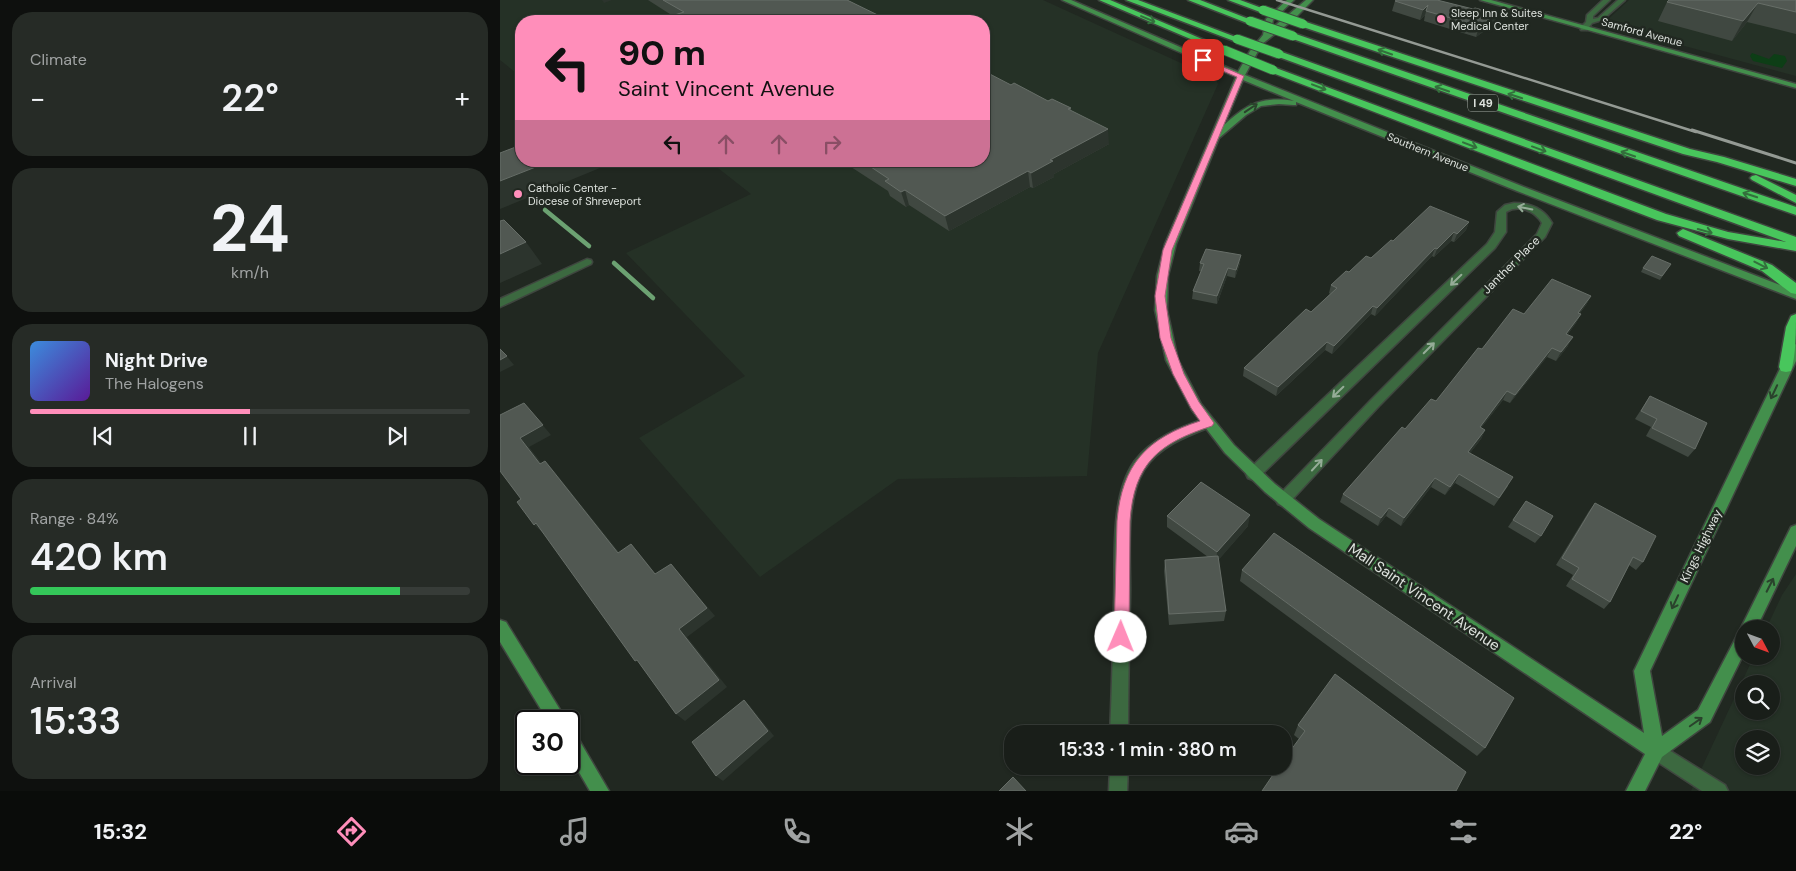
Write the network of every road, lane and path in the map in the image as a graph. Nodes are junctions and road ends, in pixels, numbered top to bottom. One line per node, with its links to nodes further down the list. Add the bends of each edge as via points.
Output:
1 (1065, 0): 15 (street, Southern Avenue)
2 (1103, 0): 22 (highway, one-way to 22, bridge, via 1273,70)
3 (1130, 0): 25 (highway, I 49, one-way to 25, bridge)
4 (1192, 0): 24 (highway, I 49, one-way to 4, bridge)
5 (1232, 0): 20 (highway, one-way to 5, bridge)
6 (1291, 0): 14 (street, via 1270,19)
7 (1310, 0): 14 (street)
8 (1482, 0): 12 (street, Samford Avenue)
9 (1506, 0): 12 (street, Samford Avenue)
10 (1607, 0): 13 (street, via 1589,16)
11 (1622, 0): 13 (street, via 1600,19)
12 (1534, 11): 13 (street, Samford Avenue)
13 (1587, 25): 16 (street, Samford Avenue); 17 (street, Samford Avenue)
14 (1266, 36): 15 (street, Mall Saint Vincent Avenue)
15 (1241, 76): 18 (street, Southern Avenue); 19 (street, Mall Saint Vincent Avenue)
16 (1796, 79)
17 (1796, 86)
18 (1317, 108): 19 (street, one-way to 18, via 1245,111 1262,101 1277,100); 29 (street, Southern Avenue)
19 (1214, 139): 34 (street, Mall Saint Vincent Avenue, via 1168,250 1160,296 1166,338 1178,374)
20 (1687, 152): 21 (highway); 23 (highway, via 1766,183)
21 (1796, 182)
22 (1604, 197): 26 (highway, one-way to 26, via 1737,239); 28 (highway, one-way to 28, via 1642,218 1760,264)
23 (1796, 200)
24 (1796, 211)
25 (1796, 242)
26 (1796, 247)
27 (588, 262): 30 (street)
28 (1796, 290)
29 (1796, 295)
30 (500, 303)
31 (1796, 319): 33 (highway)
32 (1796, 348): 33 (street, Kings Highway)
33 (1786, 367): 43 (street, Kings Highway, one-way to 43, via 1642,671)
34 (1208, 423): 35 (street, Mall Saint Vincent Avenue); 42 (street, via 1180,432 1161,443 1144,459 1131,481 1124,521)
35 (1253, 474): 36 (street, Mall Saint Vincent Avenue); 36 (street, Janther Place, one-way to 35, via 1541,235 1547,223 1544,217 1524,207 1513,206 1502,211 1500,231 1491,246)
36 (1283, 500): 43 (street, Mall Saint Vincent Avenue)
37 (1796, 531): 38 (street, one-way to 37)
38 (1752, 620)
39 (500, 627): 41 (street)
40 (1735, 654): 43 (street, one-way to 40, via 1704,716)
41 (551, 710)
42 (1119, 725)
43 (1656, 751): 48 (street); 49 (street)
44 (580, 757): 46 (street)
45 (1118, 775): 47 (street)
46 (600, 791)
47 (1118, 791)
48 (1635, 791)
49 (1719, 791)

